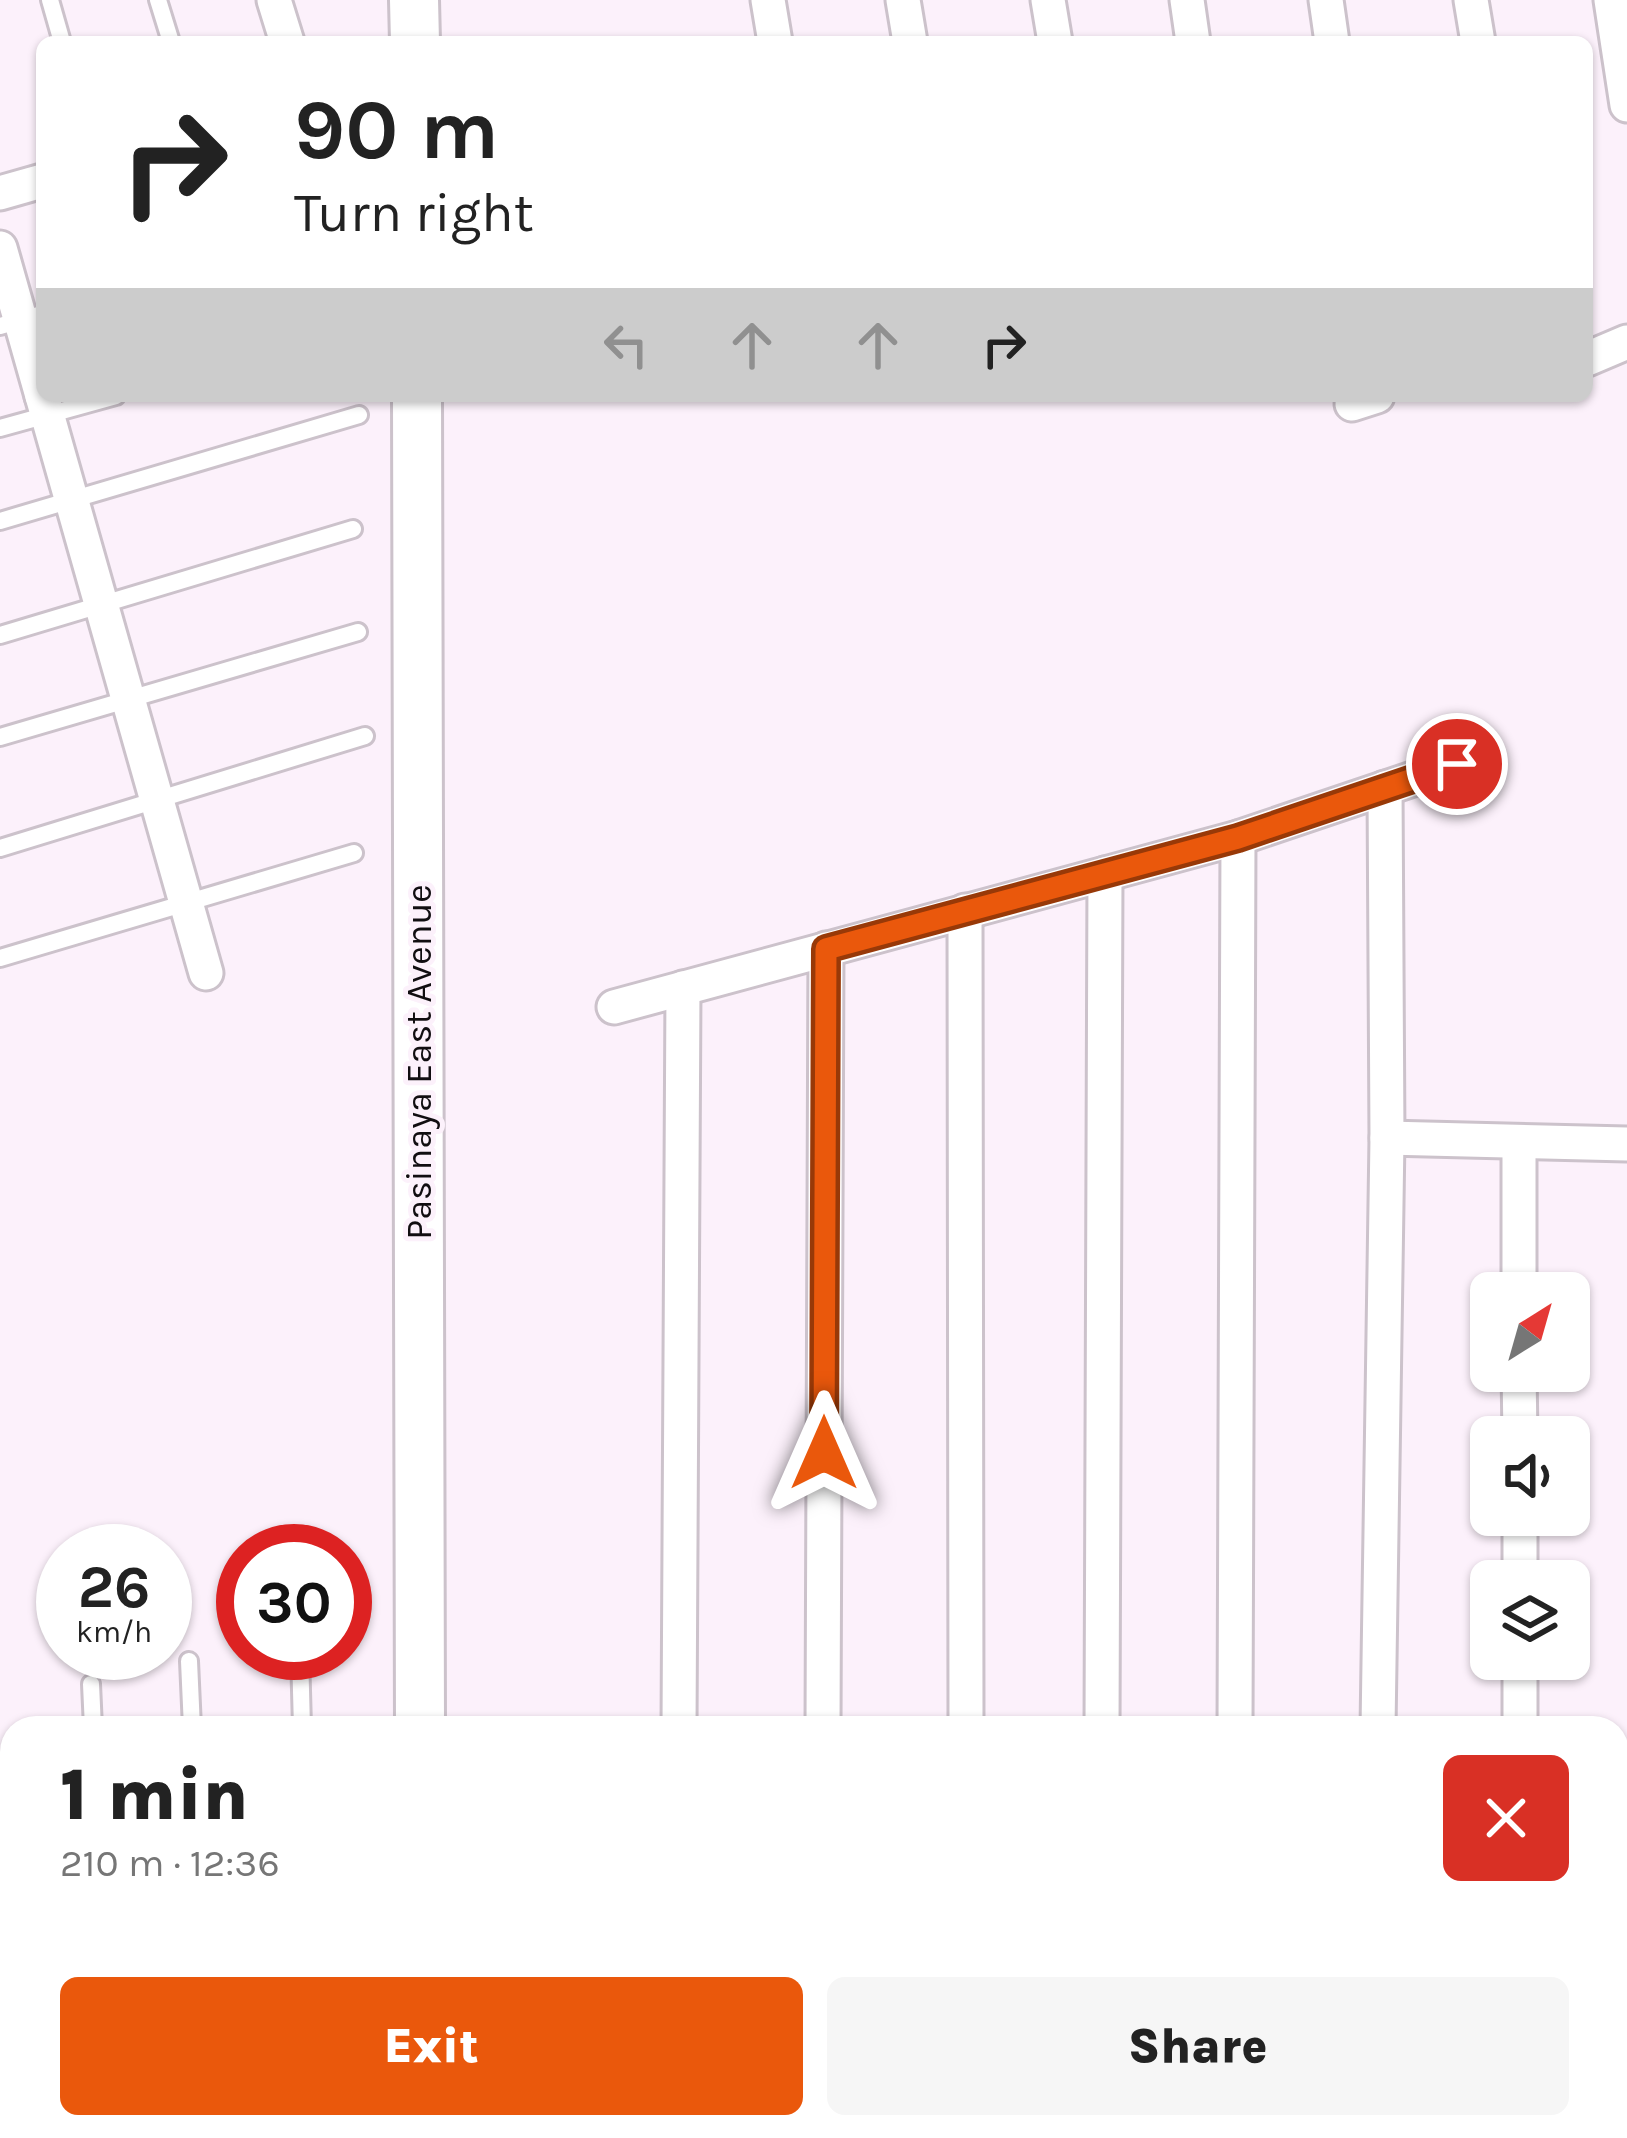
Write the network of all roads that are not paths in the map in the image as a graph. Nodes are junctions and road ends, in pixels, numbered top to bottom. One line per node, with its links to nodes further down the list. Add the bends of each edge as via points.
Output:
1 (50, 0): 12 (lane)
2 (158, 0): 13 (lane)
3 (274, 0): 14 (street)
4 (415, 0): 15 (street)
5 (768, 0): 16 (street)
6 (903, 0): 17 (street)
7 (1048, 0): 18 (street)
8 (1186, 0): 19 (street)
9 (1326, 0): 20 (street)
10 (1471, 0): 21 (street)
11 (1611, 0): 22 (street)
12 (60, 36)
13 (169, 36)
14 (285, 36)
15 (415, 36)
16 (774, 36)
17 (909, 36)
18 (1054, 36)
19 (1192, 36)
20 (1331, 36)
21 (1477, 36)
22 (1627, 105)
23 (36, 183): 24 (street)
24 (0, 193)
25 (0, 248): 26 (street)
26 (21, 320): 29 (street)
27 (1627, 342): 28 (street)
28 (1593, 356)
29 (36, 373)
30 (44, 402): 33 (lane); 34 (street)
31 (418, 402): 68 (street, Pasinaya East Avenue)
32 (359, 415): 34 (lane)
33 (0, 428)
34 (71, 498): 35 (lane); 37 (street)
35 (0, 521)
36 (352, 529): 37 (lane)
37 (101, 604): 39 (lane); 40 (street)
38 (358, 632): 40 (lane)
39 (0, 635)
40 (128, 699): 41 (lane); 45 (street)
41 (0, 736)
42 (365, 736): 45 (lane)
43 (1457, 764): 44 (street)
44 (1385, 788): 46 (street); 57 (street)
45 (157, 800): 47 (lane); 50 (street)
46 (1238, 838): 49 (street); 73 (street)
47 (0, 848)
48 (354, 853): 50 (lane)
49 (1105, 874): 51 (street); 72 (street)
50 (186, 902): 53 (lane); 54 (street)
51 (965, 911): 52 (street); 71 (street)
52 (826, 949): 55 (street); 70 (street)
53 (0, 958)
54 (206, 973)
55 (683, 988): 56 (street); 69 (street)
56 (614, 1006)
57 (1387, 1138): 58 (street); 74 (street)
58 (1519, 1142): 59 (street); 60 (street)
59 (1627, 1144)
60 (1519, 1272)
61 (190, 1680): 66 (lane)
62 (301, 1680): 67 (lane)
63 (1520, 1680): 75 (street)
64 (91, 1684): 65 (lane)
65 (92, 1716)
66 (191, 1716)
67 (302, 1716)
68 (420, 1716)
69 (679, 1716)
70 (823, 1716)
71 (966, 1716)
72 (1102, 1716)
73 (1235, 1716)
74 (1378, 1716)
75 (1520, 1716)

